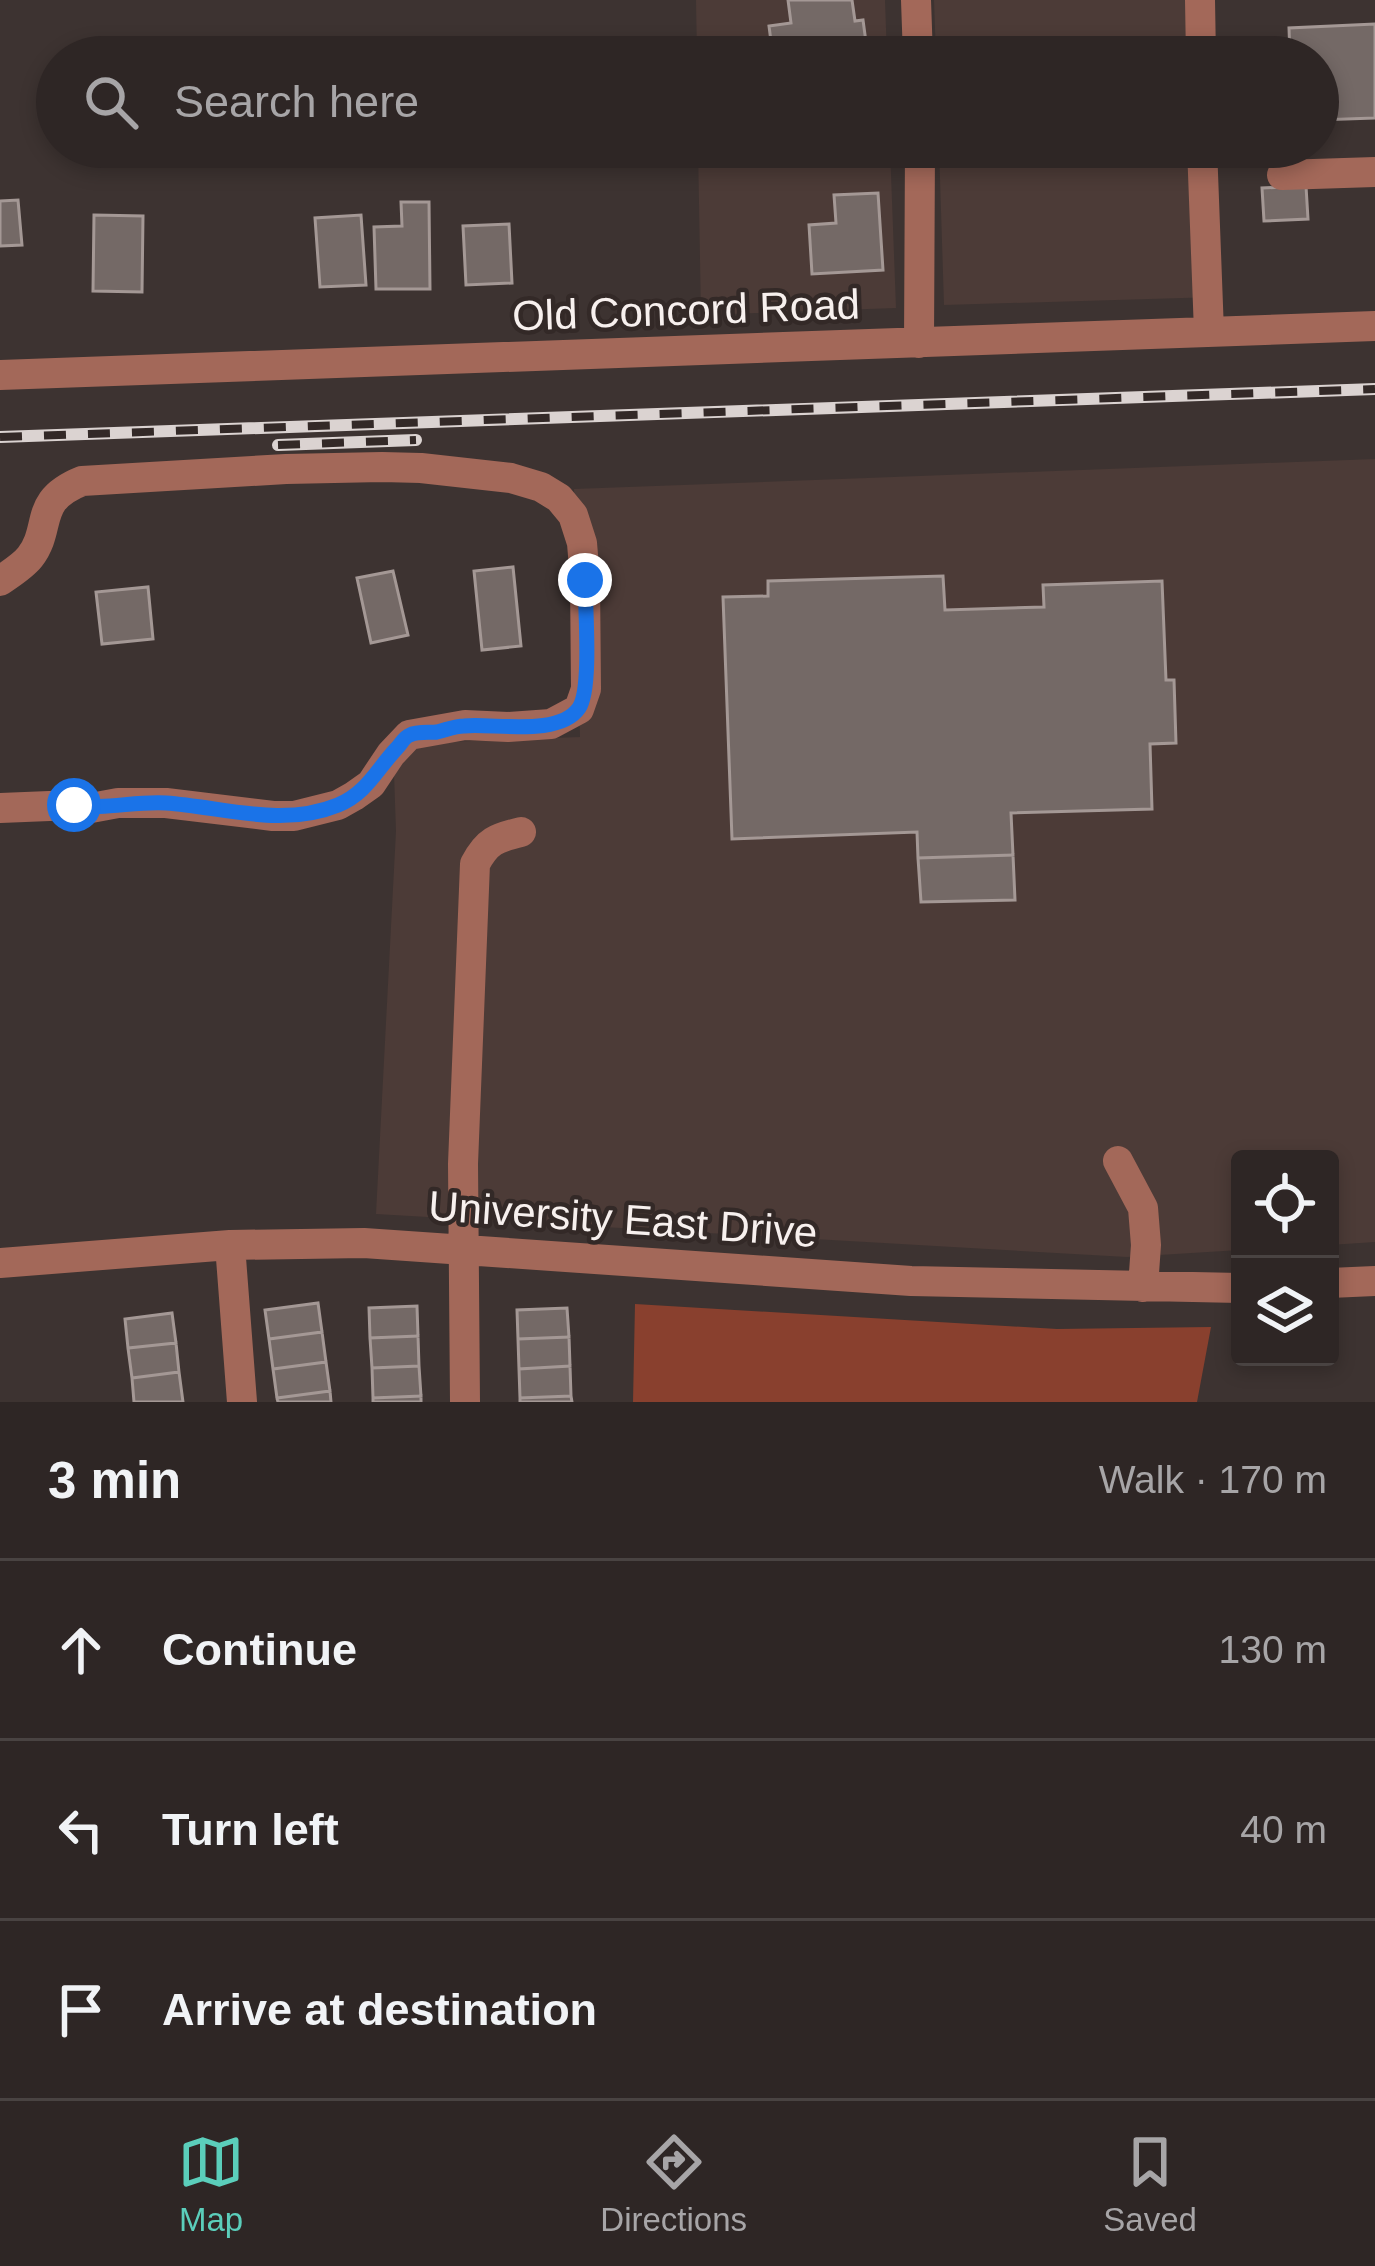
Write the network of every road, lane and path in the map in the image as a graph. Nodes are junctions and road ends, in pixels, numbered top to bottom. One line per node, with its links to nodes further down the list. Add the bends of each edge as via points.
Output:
1 (916, 0): 3 (street)
2 (1200, 0): 4 (street)
3 (917, 36)
4 (1201, 36)
5 (920, 168): 11 (street)
6 (1203, 168): 10 (street)
7 (1375, 172): 8 (street)
8 (1282, 175)
9 (1375, 326): 10 (street, Old Concord Road)
10 (1209, 332): 11 (street, Old Concord Road)
11 (919, 344): 12 (street, Old Concord Road)
12 (0, 375)
13 (0, 580): 14 (street, via 33,554 48,506 82,481 382,467 511,478 541,487 573,515 585,580 586,689 579,709 551,724 410,735 354,796 294,816 166,803)
14 (0, 808)
15 (521, 832): 18 (street, via 484,847 475,864)
16 (1118, 1161): 22 (street, via 1143,1208)
17 (230, 1245): 18 (street, University East Drive); 19 (street, University East Drive); 24 (street)
18 (464, 1249): 22 (street, University East Drive, via 911,1281); 25 (street)
19 (0, 1263)
20 (1375, 1281): 21 (street)
21 (1339, 1283)
22 (1144, 1287): 23 (street, University East Drive)
23 (1231, 1288)
24 (242, 1402)
25 (465, 1402)

